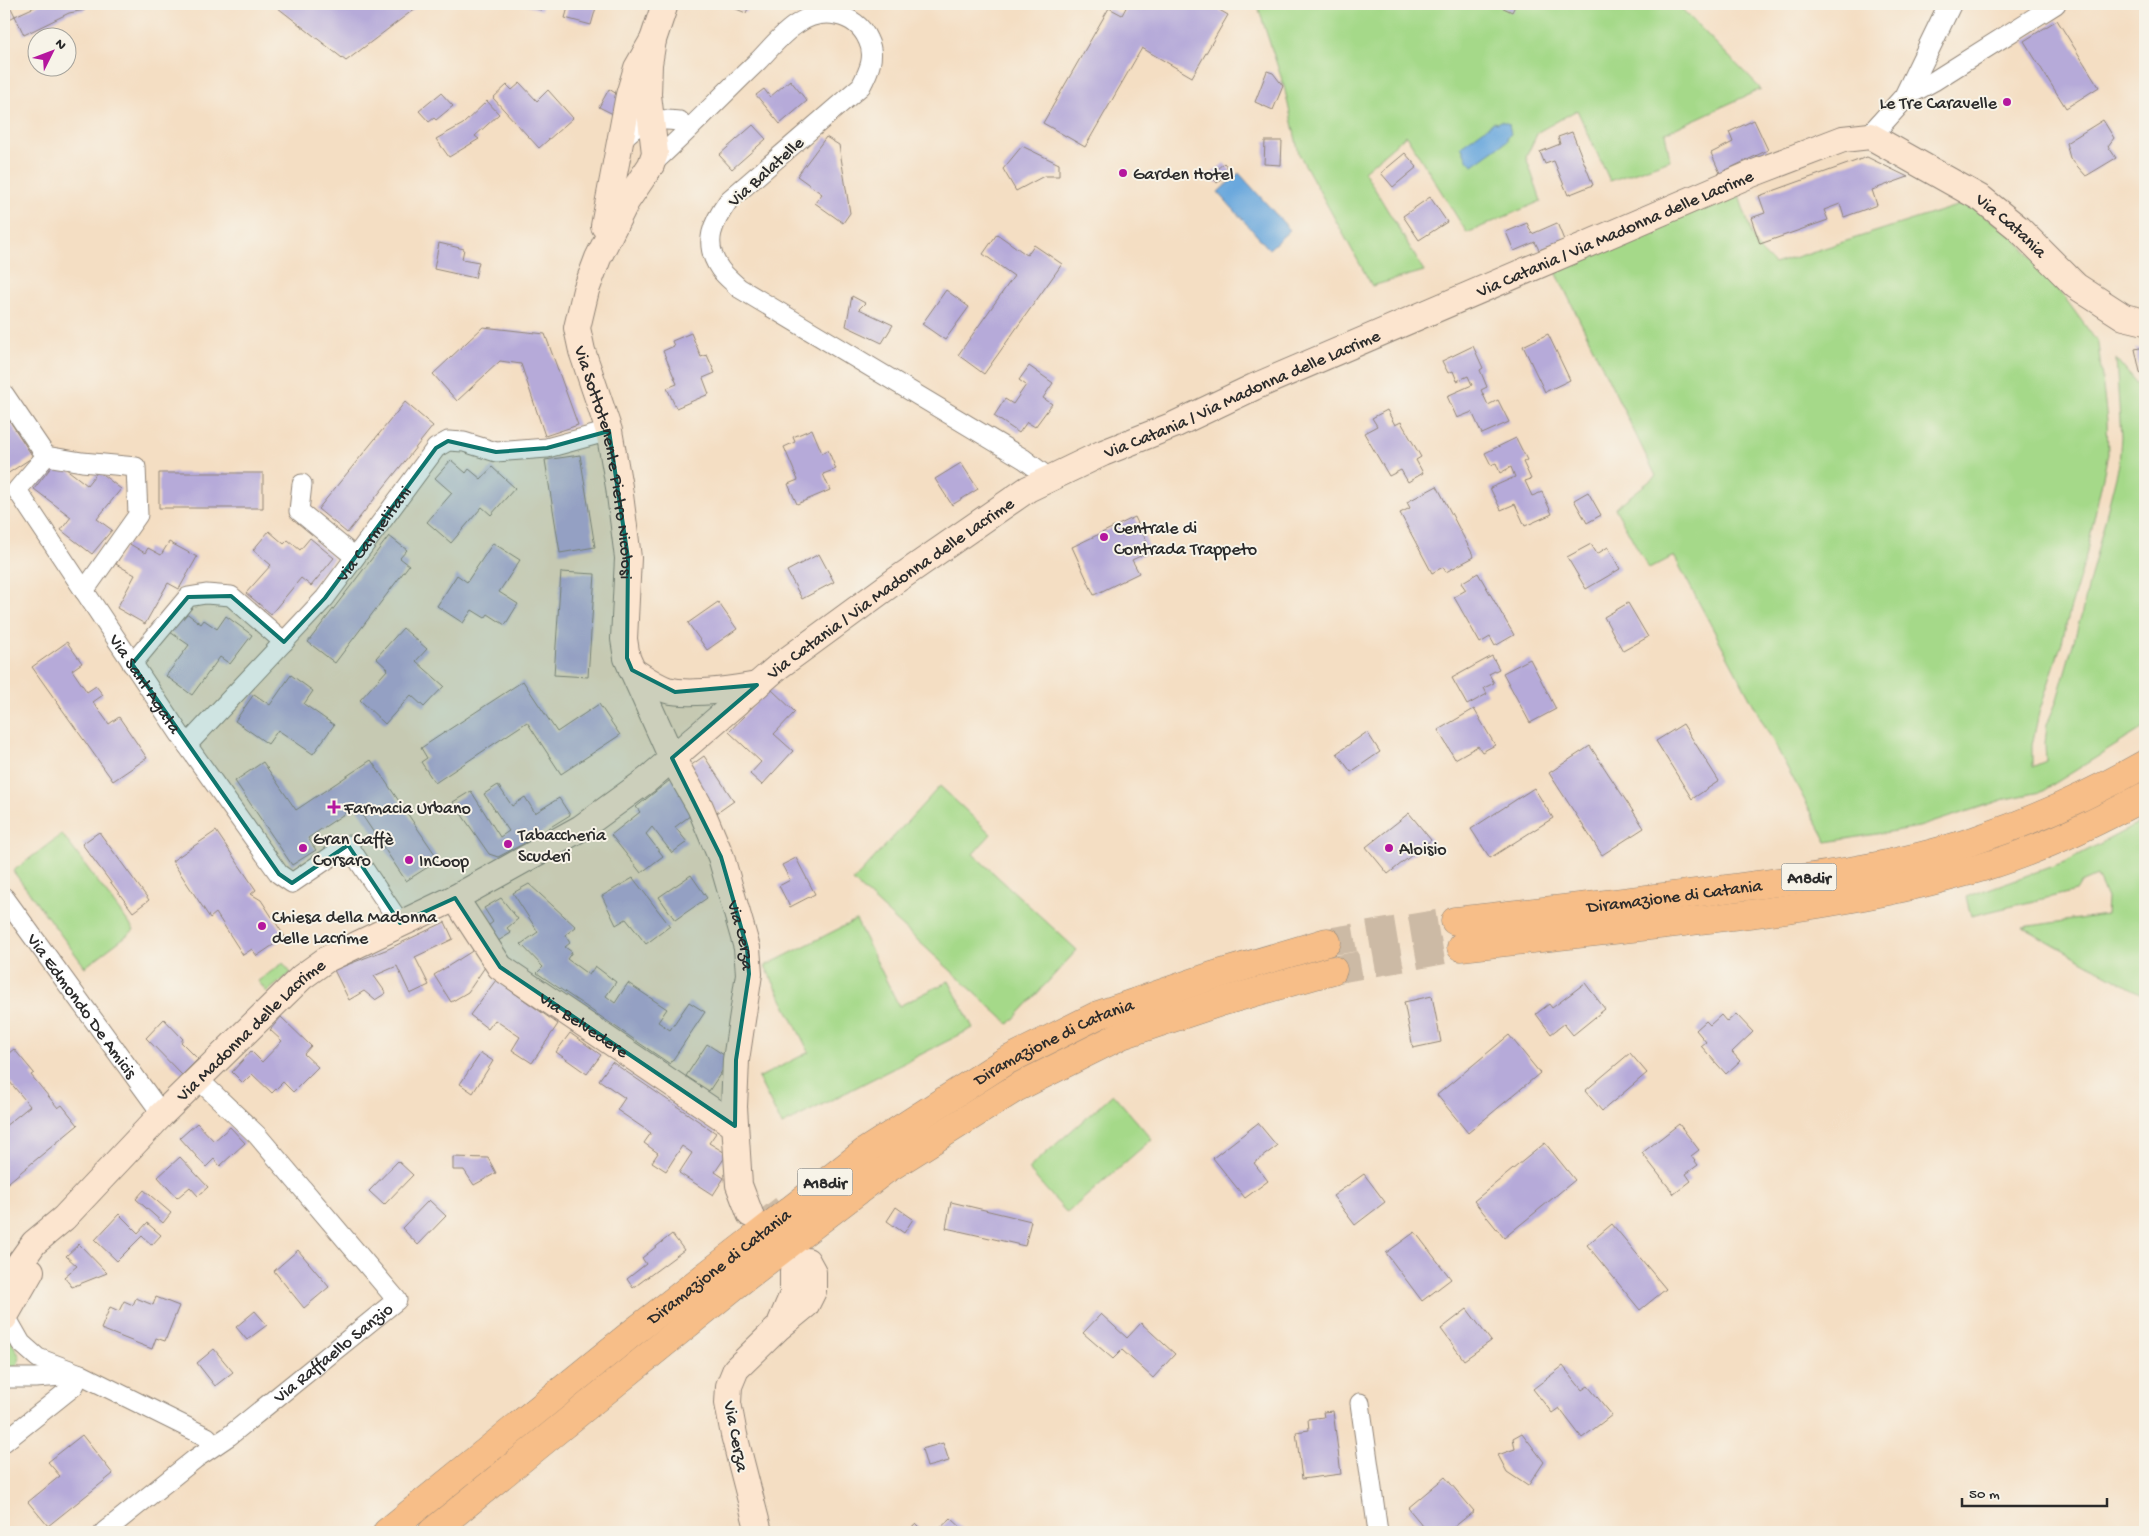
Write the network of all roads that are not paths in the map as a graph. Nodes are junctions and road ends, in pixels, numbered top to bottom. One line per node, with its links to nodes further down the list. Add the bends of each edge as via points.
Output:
1 (666, 4): 4 (main road)
2 (1950, 4): 5 (street)
3 (2056, 4): 5 (street)
4 (653, 40): 6 (main road, via 649,64); 9 (main road, via 637,68)
5 (1905, 97): 8 (street)
6 (650, 107): 7 (street, via 680,121); 9 (street); 10 (main road, via 655,144)
7 (703, 114): 10 (street, Via Balatelle); 16 (street, Via Balatelle, via 797,23 814,16 836,14 864,31 872,47 870,70 861,86 729,200 711,233 714,256 720,269 740,288 1024,459)
8 (1870, 136): 12 (main road, Via Catania, via 1982,199 2018,228 2076,286 2124,317); 16 (main road, Via Catania / Via Madonna delle Lacrime, via 1843,139 1749,175)
9 (621, 140): 11 (main road)
10 (651, 165): 11 (main road, via 630,195)
11 (598, 258): 14 (main road, Via Sottotenente Pietro Nicolosi, via 577,328)
12 (2145, 322)
13 (4, 394): 15 (street)
14 (609, 432): 18 (street, Via Carmelitani, via 547,448 496,452 464,442 448,442 436,448); 22 (main road, Via Sottotenente Pietro Nicolosi, via 628,558 624,639)
15 (46, 456): 19 (street, Via Sant'Agata, via 17,490); 19 (street, via 136,467 138,515)
16 (1049, 478): 23 (main road, Via Catania / Via Madonna delle Lacrime, via 1028,489 896,581)
17 (302, 484): 18 (street, via 299,510)
18 (355, 557): 20 (street, Via Carmelitani, via 325,598)
19 (84, 591): 21 (street, Via Sant'Agata)
20 (284, 642): 21 (street, via 231,596 206,594 188,597); 27 (street, Via Carmelitani)
21 (132, 664): 27 (street, Via Sant'Agata)
22 (632, 670): 24 (main road); 25 (main road, Via Sottotenente Pietro Nicolosi)
23 (757, 685): 24 (main road, via 728,690); 26 (main road, Via Catania / Via Madonna delle Lacrime)
24 (675, 692): 26 (main road, via 693,708)
25 (648, 702): 26 (main road); 28 (main road, Via Cerza)
26 (699, 736): 28 (main road, Via Catania / Via Madonna delle Lacrime)
27 (187, 745): 34 (street, Via Sant'Agata, via 279,874 292,883 348,845)
28 (672, 758): 32 (main road, Via Madonna delle Lacrime, via 581,828); 40 (main road, Via Cerza, via 700,807 722,857 747,948 749,974 736,1060)
29 (2145, 764): 33 (highway, Diramazione di Catania / A18dir, via 2072,802 1997,832 1928,854 1864,868 1692,894)
30 (2145, 796): 36 (highway, Diramazione di Catania / A18dir, via 2084,828 1984,867 1869,896 1780,910)
31 (4, 897): 39 (street, Via Edmondo De Amicis)
32 (455, 898): 34 (main road, Via Madonna delle Lacrime); 40 (main road, Via Belvedere, via 500,967)
33 (1454, 921)
34 (400, 923): 38 (main road, Via Madonna delle Lacrime, via 328,959 302,977)
35 (1327, 942): 52 (highway, Diramazione di Catania / A18dir, via 1212,976 1098,1015 996,1067 866,1151 631,1334)
36 (1461, 947)
37 (1333, 970): 53 (highway, Diramazione di Catania / A18dir, via 1122,1035 1016,1088 884,1171 737,1284)
38 (198, 1079): 39 (main road, Via Madonna delle Lacrime); 50 (street, Via Raffaello Sanzio, via 257,1135 397,1300)
39 (162, 1114): 42 (main road, Via Madonna delle Lacrime)
40 (735, 1126): 41 (main road, Via Cerza, via 739,1185)
41 (757, 1210)
42 (64, 1218): 44 (main road, Via Madonna delle Lacrime, via 34,1243); 45 (main road, Via Madonna delle Lacrime)
43 (800, 1266): 54 (main road, Via Cerza, via 793,1294 778,1328 736,1369 729,1386 728,1403 734,1435)
44 (4, 1285)
45 (4, 1318): 46 (street, via 16,1336 38,1358)
46 (80, 1374): 47 (street); 49 (street, via 74,1386); 50 (street, via 206,1437)
47 (4, 1378)
48 (1360, 1403): 55 (street)
49 (4, 1442)
50 (215, 1445): 51 (street, Via Raffaello Sanzio)
51 (104, 1532)
52 (386, 1532)
53 (432, 1532)
54 (758, 1532)
55 (1378, 1532)

